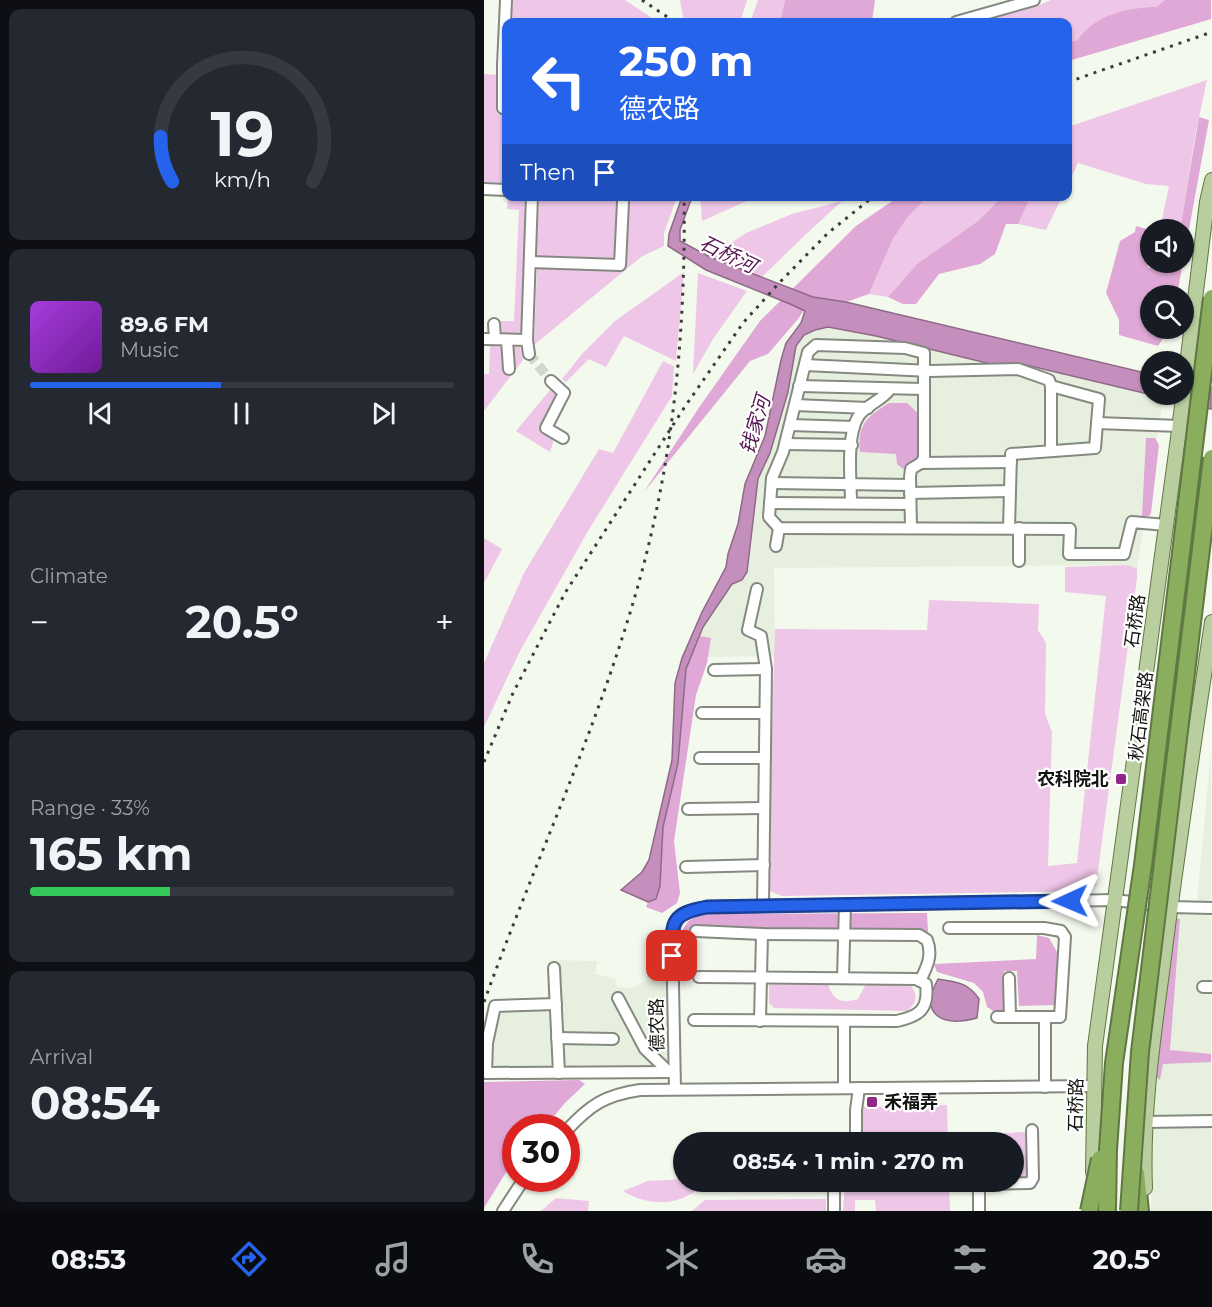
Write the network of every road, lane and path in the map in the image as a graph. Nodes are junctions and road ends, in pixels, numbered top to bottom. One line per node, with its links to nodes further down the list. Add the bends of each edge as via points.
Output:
1 (506, 0): 3 (street)
2 (1034, 0): 4 (street)
3 (506, 18)
4 (970, 18)
5 (1212, 180): 27 (main road, 石桥路)
6 (484, 189): 7 (street)
7 (502, 190)
8 (532, 201): 10 (street)
9 (623, 202): 10 (street, via 620,265)
10 (530, 262): 15 (street)
11 (1212, 298): 94 (highway, 秋石高架路, bridge)
12 (494, 324): 13 (street)
13 (489, 339): 14 (street)
14 (507, 340): 15 (street); 18 (street)
15 (527, 340): 16 (street)
16 (529, 354)
17 (805, 365): 19 (street); 19 (street, via 808,352 816,345 924,353); 21 (street)
18 (509, 369)
19 (923, 369): 22 (street, via 1018,369 1049,380); 24 (street)
20 (551, 381): 31 (street, via 564,393 546,428)
21 (799, 386): 23 (street); 25 (street)
22 (1051, 386): 28 (street, via 1099,399); 34 (street)
23 (890, 389): 24 (street); 26 (street)
24 (923, 390): 37 (street)
25 (795, 405): 26 (street); 29 (street)
26 (868, 408): 30 (street)
27 (1180, 420): 28 (street); 44 (main road, 石桥路)
28 (1097, 423): 34 (street, via 1095,448)
29 (790, 425): 30 (street); 32 (street)
30 (854, 427): 33 (street)
31 (563, 438)
32 (785, 444): 33 (street); 38 (street)
33 (852, 445): 39 (street)
34 (1051, 450): 36 (street, via 1011,454)
35 (1212, 458): 100 (highway, bridge, via 1140,1052)
36 (1011, 462): 37 (street); 40 (street)
37 (921, 463): 41 (street, via 911,469)
38 (772, 483): 39 (street); 42 (street)
39 (851, 484): 41 (street); 43 (street)
40 (1010, 491): 41 (street); 47 (street)
41 (910, 494): 43 (street); 46 (street)
42 (770, 503): 43 (street); 45 (street, via 769,517)
43 (850, 503)
44 (1166, 525): 47 (street, via 1132,522 1124,554 1069,554 1070,529); 62 (main road, 石桥路)
45 (779, 528): 46 (street); 48 (street)
46 (911, 528): 47 (street)
47 (1014, 528): 49 (street)
48 (776, 546)
49 (1019, 561)
50 (757, 590): 52 (street, via 748,630 761,636)
51 (1212, 622): 65 (main road)
52 (766, 669): 53 (street); 55 (street)
53 (714, 670)
54 (702, 713): 55 (street)
55 (765, 713): 57 (street)
56 (700, 758): 57 (street)
57 (764, 758): 58 (street)
58 (764, 808): 59 (street); 60 (street)
59 (688, 809)
60 (764, 865): 61 (street); 64 (street)
61 (686, 867)
62 (1115, 900): 63 (street, 德农路); 65 (street, 德农路); 89 (main road, 石桥路, via 1095,1046)
63 (845, 904): 64 (street, 德农路); 70 (street)
64 (763, 906): 87 (street, 德农路, via 707,907 690,910 675,921)
65 (1170, 907): 66 (street, 德农路); 97 (main road)
66 (1212, 908)
67 (949, 928): 81 (street, via 1061,931 1065,937 1060,1017)
68 (696, 931): 69 (street)
69 (762, 934): 70 (street); 73 (street)
70 (844, 935): 74 (street); 76 (street, via 919,935 931,949)
71 (554, 968): 78 (street)
72 (698, 977): 73 (street)
73 (761, 978): 74 (street); 83 (street)
74 (843, 978): 76 (street)
75 (1009, 978): 80 (street)
76 (920, 981): 84 (street, via 926,984 926,1002 912,1018)
77 (618, 998): 87 (street, via 645,1049)
78 (556, 1005): 85 (street); 88 (street, via 495,1006 487,1043 486,1073)
79 (997, 1017): 80 (street)
80 (1010, 1017): 81 (street)
81 (1045, 1017): 90 (street)
82 (694, 1020): 83 (street)
83 (760, 1020): 84 (street)
84 (844, 1021): 91 (street)
85 (557, 1038): 86 (street); 88 (street)
86 (613, 1039)
87 (672, 1072): 88 (street); 93 (street, 德农路)
88 (559, 1073)
89 (1094, 1086): 90 (street); 108 (main road, 石桥路)
90 (1045, 1087): 92 (street)
91 (844, 1088): 92 (street); 93 (street)
92 (859, 1088): 99 (street)
93 (675, 1089): 95 (street, via 618,1093 604,1098)
94 (1111, 1108): 108 (highway, bridge); 109 (highway, 秋石高架路, bridge)
95 (580, 1118)
96 (1212, 1121): 97 (street)
97 (1145, 1122): 112 (main road)
98 (1032, 1130): 101 (street, via 1033,1178)
99 (856, 1132)
100 (1133, 1140): 110 (highway, bridge); 111 (highway, bridge)
101 (1024, 1183)
102 (515, 1192): 105 (street)
103 (834, 1192): 106 (street)
104 (980, 1192): 107 (street)
105 (503, 1211)
106 (834, 1211)
107 (979, 1211)
108 (1091, 1211)
109 (1107, 1211)
110 (1129, 1211)
111 (1140, 1211)
112 (1145, 1211)

